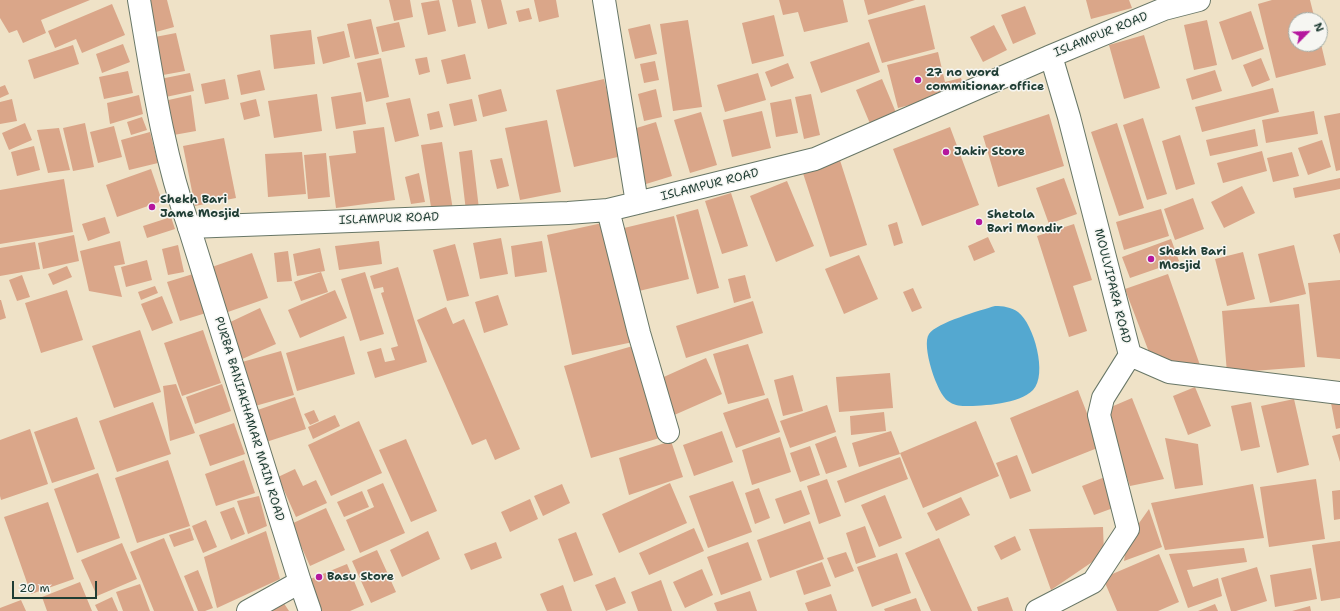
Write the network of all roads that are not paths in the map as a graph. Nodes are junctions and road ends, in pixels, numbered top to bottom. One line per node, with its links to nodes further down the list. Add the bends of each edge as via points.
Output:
1 (139, 0): 7 (street, PURBA BANIAKHAMAR MAIN ROAD, via 157,106 179,198)
2 (604, 0): 5 (street)
3 (1199, 0): 4 (street, ISLAMPUR ROAD, via 1164,9)
4 (1051, 56): 5 (street, ISLAMPUR ROAD, via 815,159); 8 (street, MOULVIPARA ROAD)
5 (637, 203): 6 (street, ISLAMPUR ROAD)
6 (608, 210): 7 (street, ISLAMPUR ROAD); 10 (street, via 639,333)
7 (189, 227): 11 (street, PURBA BANIAKHAMAR MAIN ROAD)
8 (1130, 355): 9 (street, MOULVIPARA ROAD, via 1169,372); 14 (street, via 1103,398 1099,415 1128,530 1094,582)
9 (1340, 393)
10 (668, 432)
11 (300, 582): 12 (street); 13 (street, PURBA BANIAKHAMAR MAIN ROAD)
12 (248, 611)
13 (310, 611)
14 (1037, 611)

